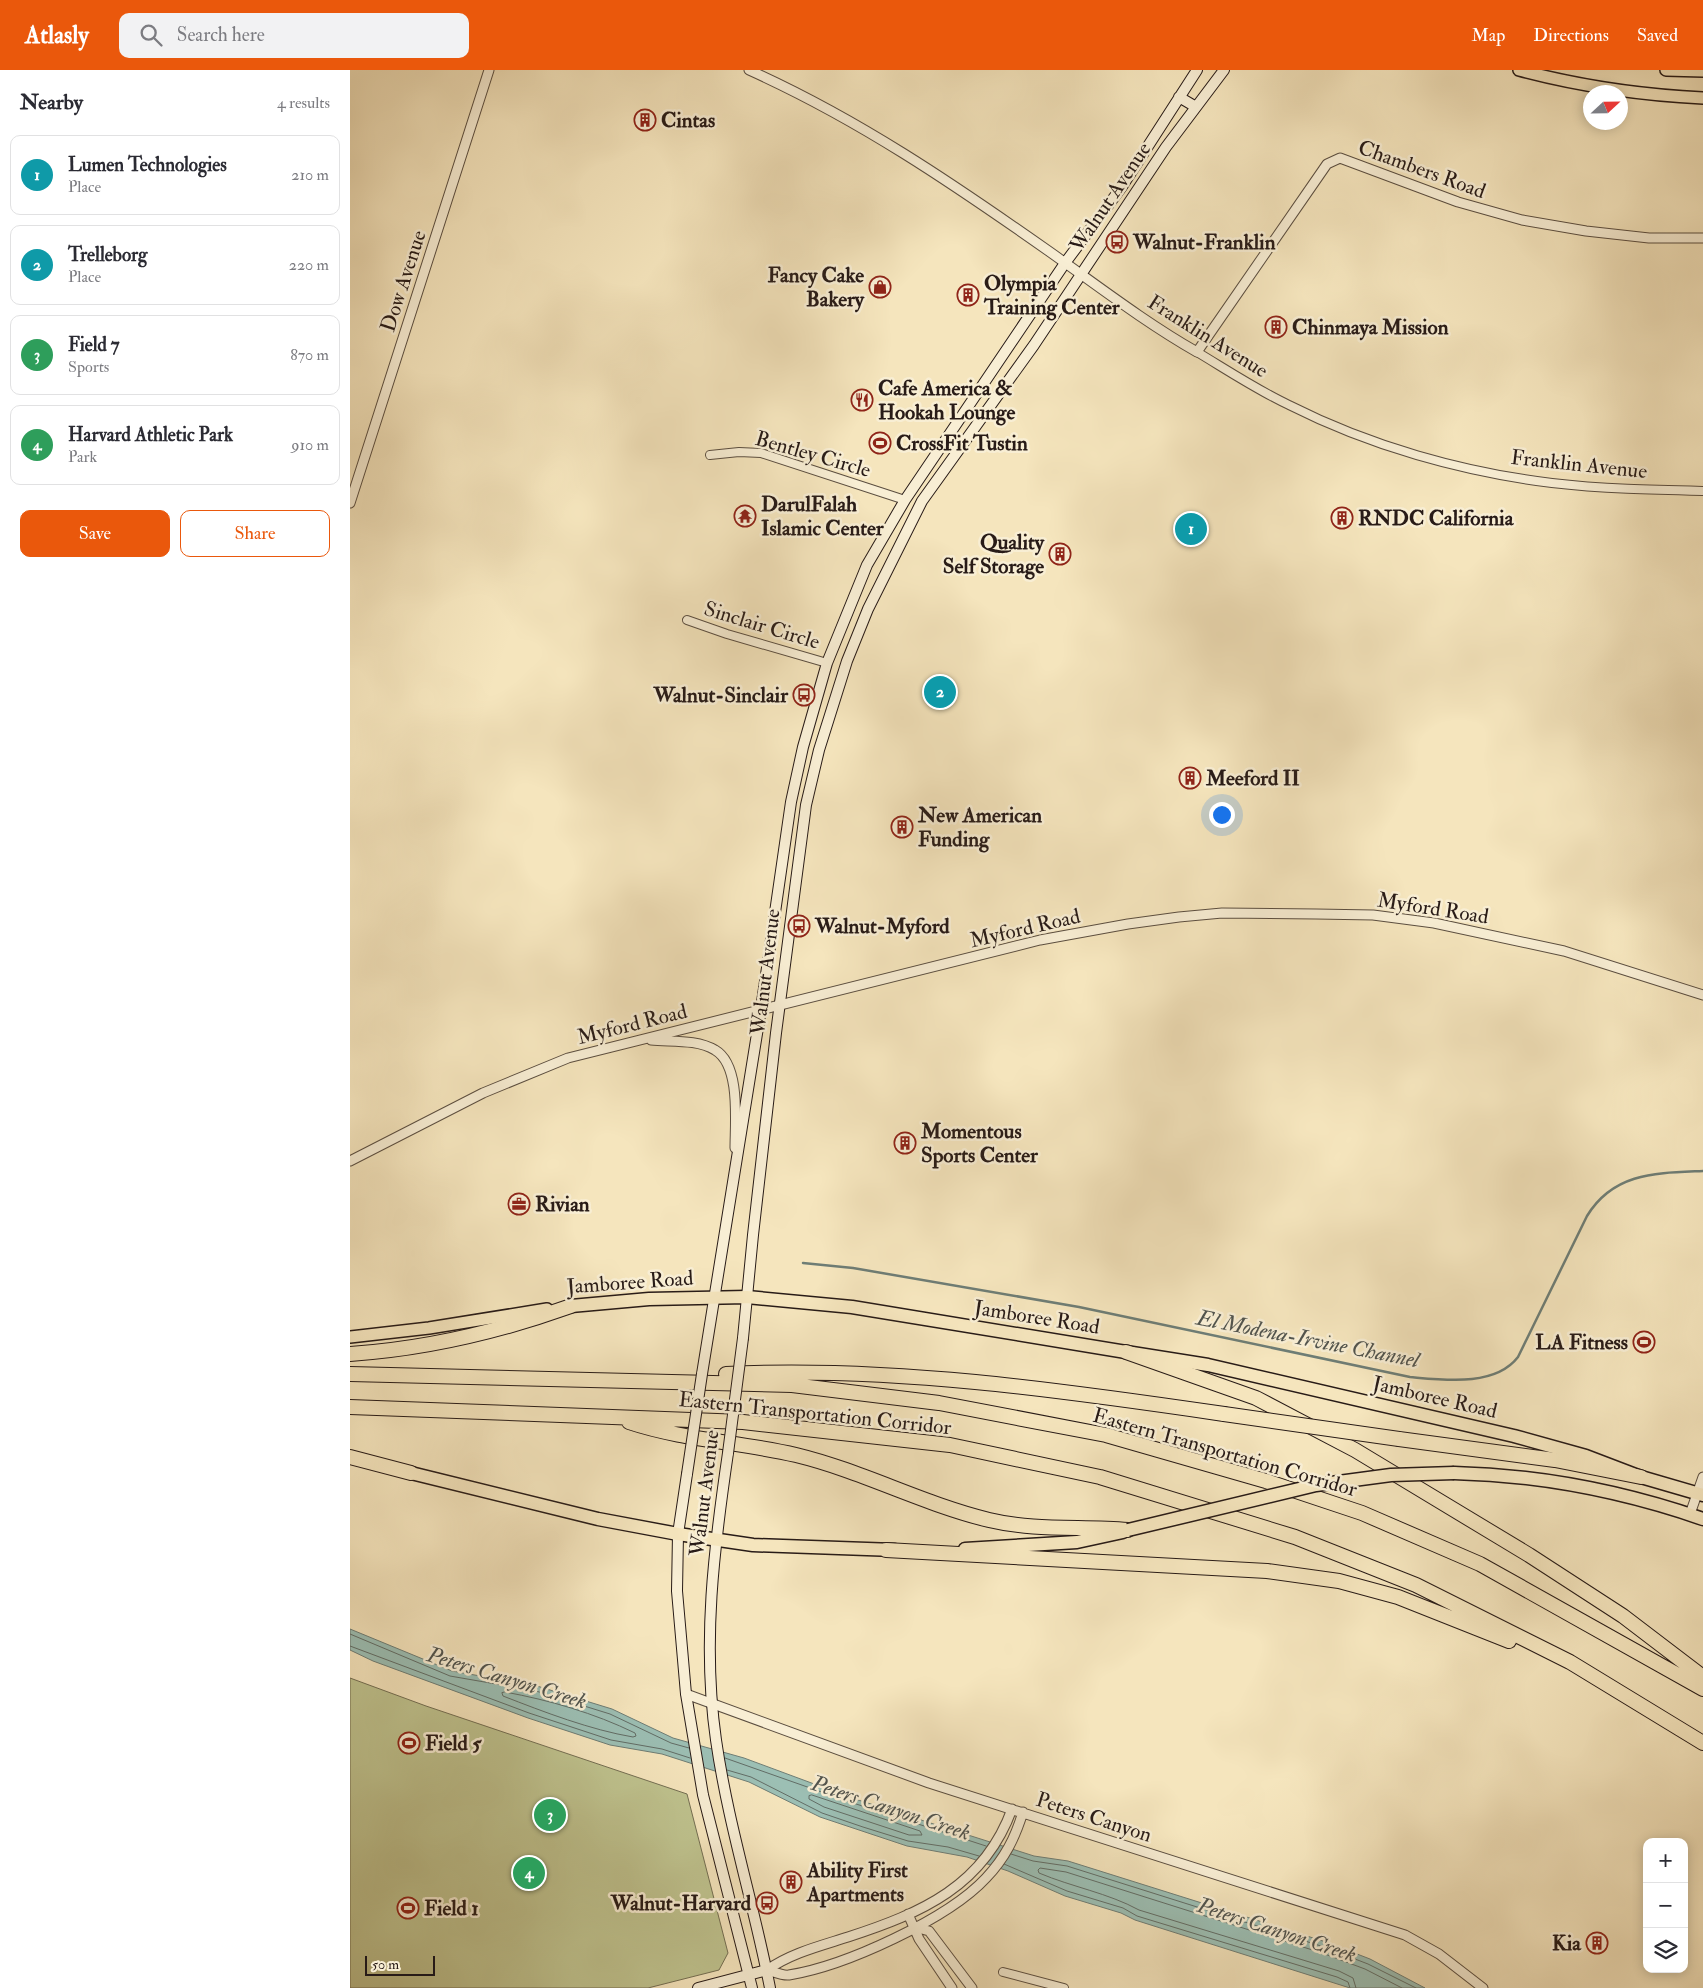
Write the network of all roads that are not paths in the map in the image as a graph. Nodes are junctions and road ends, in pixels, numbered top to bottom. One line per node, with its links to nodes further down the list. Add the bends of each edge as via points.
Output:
1 (488, 70): 18 (street, Dow Avenue)
2 (749, 70): 12 (street, Franklin Avenue, via 865,128)
3 (1197, 70): 8 (main road, Walnut Avenue)
4 (1224, 70): 10 (main road, Walnut Avenue)
5 (1519, 70): 9 (main road, via 1606,89)
6 (1666, 70): 7 (main road)
7 (1703, 71)
8 (1179, 97): 10 (main road); 12 (main road, Walnut Avenue, via 1121,188)
9 (1703, 98)
10 (1196, 107): 13 (main road, Walnut Avenue)
11 (1703, 238): 14 (street, Chambers Road, via 1649,238 1522,220 1458,202 1340,158 1327,164)
12 (1065, 263): 13 (street, Franklin Avenue); 17 (main road, Walnut Avenue)
13 (1082, 274): 14 (street, Franklin Avenue); 22 (main road, Walnut Avenue, via 922,501 868,609 847,661 819,750 806,805)
14 (1197, 352): 16 (street, Franklin Avenue, via 1290,406 1431,459 1552,483)
15 (710, 455): 17 (street, Bentley Circle, via 761,453)
16 (1703, 491)
17 (905, 500): 20 (main road, Walnut Avenue, via 867,565)
18 (350, 503)
19 (687, 620): 20 (street, Sinclair Circle)
20 (826, 663): 23 (main road, Walnut Avenue, via 791,802)
21 (1703, 995): 22 (street, Myford Road, via 1564,951 1434,923 1373,915 1222,913 1128,924 1040,940 929,970)
22 (780, 1004): 23 (street, Myford Road); 28 (main road, Walnut Avenue)
23 (761, 1009): 24 (street, Myford Road); 26 (main road, Walnut Avenue)
24 (643, 1040): 25 (street, Myford Road, via 547,1066 484,1093); 26 (street, via 706,1046 723,1056 733,1081 736,1105)
25 (350, 1161)
26 (735, 1172): 27 (main road, Walnut Avenue)
27 (714, 1296): 28 (highway, Jamboree Road); 29 (highway, Jamboree Road); 46 (main road, Walnut Avenue, bridge)
28 (747, 1297): 31 (highway, Jamboree Road, via 852,1307); 47 (main road, Walnut Avenue, bridge)
29 (571, 1306): 30 (main road, Jamboree Road); 32 (highway, via 539,1318 418,1347)
30 (350, 1337)
31 (1126, 1352): 40 (highway, Jamboree Road, via 1208,1366 1514,1436 1586,1456); 49 (highway, via 1256,1398 1355,1450 1623,1616)
32 (350, 1354)
33 (350, 1374): 34 (highway)
34 (605, 1380): 40 (highway, bridge, via 745,1373 916,1377 1052,1390 1555,1460); 51 (highway, Eastern Transportation Corridor, via 792,1385 939,1403 1106,1435 1362,1513 1480,1564)
35 (350, 1407): 36 (highway)
36 (612, 1416): 45 (highway, via 648,1428 802,1457 991,1520 1043,1528); 50 (highway, Eastern Transportation Corridor, via 743,1422 919,1441 1100,1477 1295,1537 1416,1585)
37 (350, 1457): 39 (highway)
38 (350, 1464): 39 (main road)
39 (411, 1473): 46 (highway, via 598,1519)
40 (1641, 1477): 42 (highway, Jamboree Road)
41 (1703, 1477): 42 (street)
42 (1700, 1494): 43 (street)
43 (1690, 1514): 44 (highway); 45 (highway, bridge, via 1534,1477 1454,1473 1391,1475 1316,1484)
44 (1703, 1519)
45 (1128, 1530): 48 (highway, via 1077,1542)
46 (678, 1534): 47 (highway); 52 (main road, Walnut Avenue, via 679,1629)
47 (716, 1540): 48 (highway, via 753,1545); 53 (main road, Walnut Avenue, via 710,1600)
48 (886, 1550): 50 (highway, via 1268,1572 1339,1581 1398,1597 1464,1622)
49 (1703, 1677)
50 (1606, 1683): 54 (highway, Eastern Transportation Corridor)
51 (1703, 1690)
52 (686, 1694): 53 (street, Peters Canyon); 61 (main road, Walnut Avenue, via 699,1776)
53 (713, 1704): 55 (street, Peters Canyon, via 929,1783); 59 (main road, Walnut Avenue, via 724,1784)
54 (1703, 1743)
55 (1012, 1809): 56 (street, Peters Canyon); 57 (street, via 1004,1832 973,1873 959,1886)
56 (1023, 1812): 58 (street, via 1005,1855 986,1878 953,1907); 69 (street, Peters Canyon, via 1405,1935 1439,1954)
57 (908, 1914): 58 (street); 59 (street, via 784,1958)
58 (915, 1927): 59 (street, via 830,1964 787,1976); 62 (street, via 929,1931); 66 (street, via 919,1939)
59 (767, 1970): 61 (main road); 65 (main road, Walnut Avenue)
60 (1003, 1972): 68 (street)
61 (748, 1976): 63 (main road); 64 (main road, Walnut Avenue)
62 (965, 1978): 66 (street); 67 (street)
63 (698, 1988)
64 (752, 1988)
65 (770, 1988)
66 (954, 1988)
67 (972, 1988)
68 (1064, 1988)
69 (1483, 1988)

